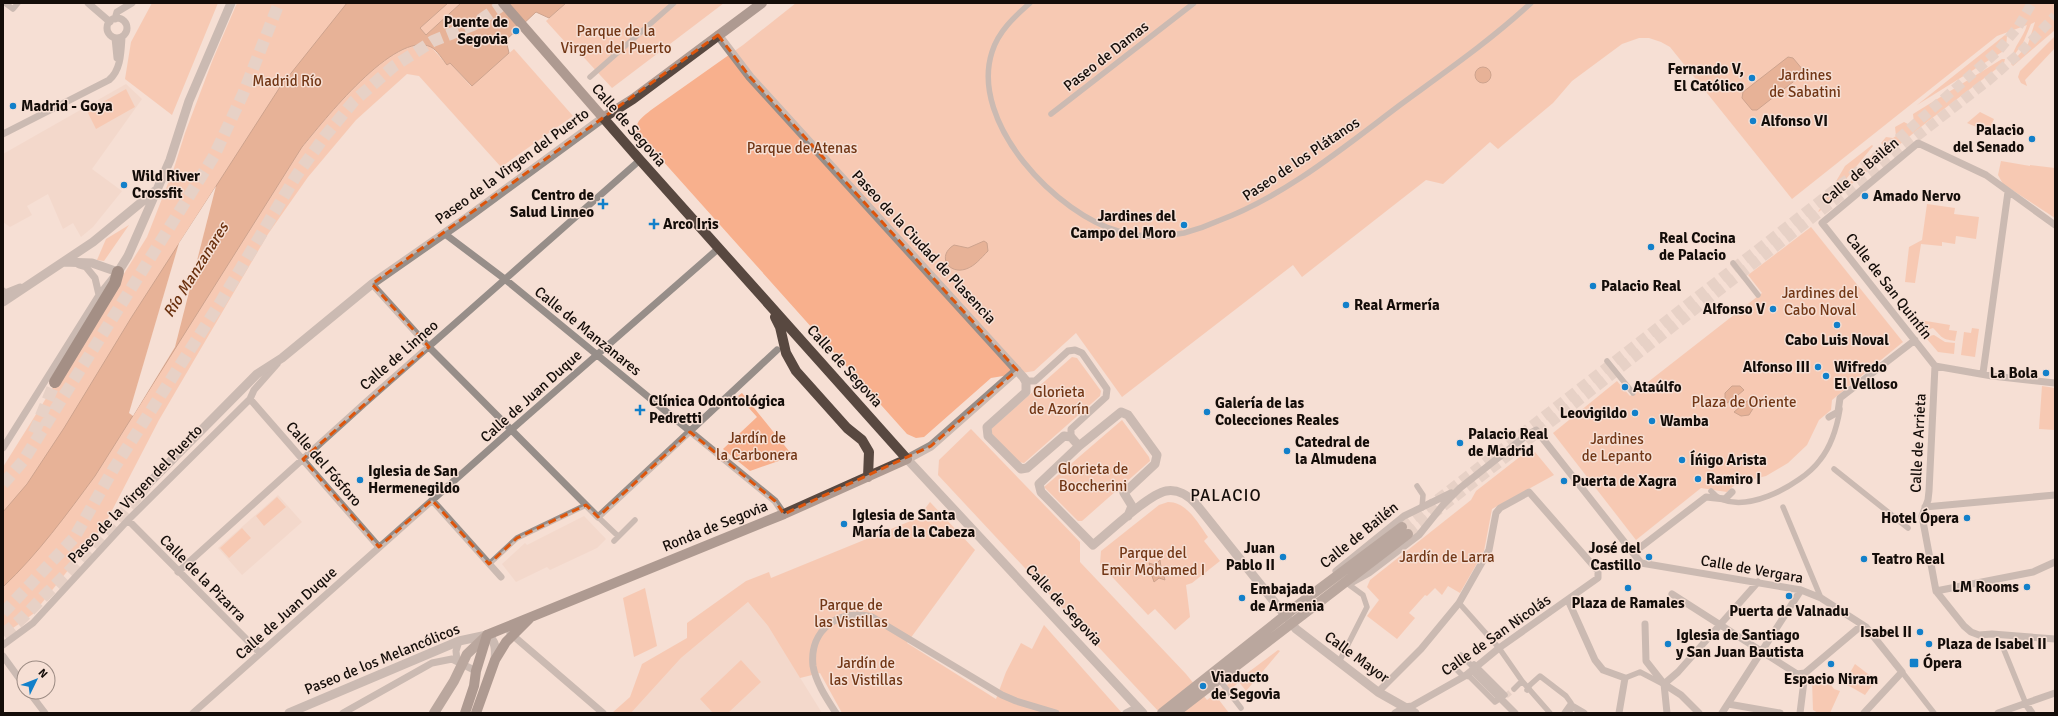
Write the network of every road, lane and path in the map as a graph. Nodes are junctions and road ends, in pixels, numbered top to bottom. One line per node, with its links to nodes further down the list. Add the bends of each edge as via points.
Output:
1 (5, 3): 2 (street, via 13,9)
2 (18, 3)
3 (88, 3): 12 (street)
4 (132, 3): 12 (street, via 117,12)
5 (231, 3): 20 (street, via 189,101)
6 (503, 3): 17 (main road, Calle de Segovia)
7 (674, 3): 15 (street)
8 (762, 3): 13 (main road, Paseo de la Virgen del Puerto)
9 (1030, 3): 11 (street, Paseo de los Plátanos, via 1005,28 991,53 987,80 998,121 1020,158 1056,197 1098,222 1121,232 1164,236 1194,230 1248,210 1340,150 1468,56)
10 (1194, 3): 16 (street, Paseo de Damas)
11 (1531, 3)
12 (113, 20): 14 (street, via 108,31); 14 (street, via 121,19 126,24 127,30)
13 (718, 36): 17 (main road, Paseo de la Virgen del Puerto); 45 (street, Paseo de la Ciudad de Plasencia, via 750,77)
14 (118, 37): 18 (street, via 120,61 114,76)
15 (590, 76)
16 (1051, 114)
17 (603, 118): 19 (main road, Calle de Segovia); 24 (street, Paseo de la Virgen del Puerto)
18 (3, 134)
19 (640, 160): 25 (main road, Calle de Segovia); 30 (street, Calle de Linneo)
20 (158, 188): 26 (street, via 93,242); 28 (street, via 128,256)
21 (2008, 192): 22 (street, Calle de Bailén, via 1986,175 1918,143); 23 (street); 44 (street)
22 (1822, 223): 37 (street, Calle de San Quintín)
23 (2055, 226)
24 (445, 234): 30 (street, Calle de Manzanares); 31 (street, Paseo de la Virgen del Puerto)
25 (719, 248): 36 (main road, Calle de Segovia); 40 (street, Calle de Juan Duque)
26 (63, 262): 28 (street, via 92,263); 29 (street); 33 (street, via 86,267 95,278)
27 (1733, 263): 34 (street)
28 (118, 272): 33 (street); 46 (highway, via 115,283)
29 (36, 280): 32 (street, via 5,293); 35 (street)
30 (506, 280): 38 (street, Calle de Linneo); 40 (street, Calle de Manzanares)
31 (372, 284): 38 (street); 41 (street, Paseo de la Virgen del Puerto)
32 (3, 291)
33 (99, 294): 57 (street)
34 (1758, 295)
35 (3, 302)
36 (767, 302): 59 (main road, Calle de Segovia); 61 (main road, via 780,327 786,353 796,371 847,428 862,440 869,452)
37 (1915, 340): 43 (street, Calle de San Quintín); 49 (street)
38 (428, 347): 52 (street); 58 (street, Calle de Linneo)
39 (778, 350): 53 (street)
40 (596, 355): 52 (street, Calle de Juan Duque); 53 (street, Calle de Manzanares)
41 (282, 358): 50 (street, Paseo de la Virgen del Puerto, via 254,390); 62 (street, Paseo de la Virgen del Puerto, via 258,374)
42 (1607, 361): 48 (street)
43 (1935, 366): 44 (street); 74 (street, Calle de Arrieta)
44 (1983, 373): 47 (street)
45 (1020, 374): 55 (street, via 1028,381 1035,381 1068,352 1075,350 1082,353 1108,393 1071,429); 55 (street, via 1026,382 1026,392 987,427 988,436 1021,470 1027,468 1060,438); 59 (street, via 931,446)
46 (55, 382)
47 (2055, 383)
48 (1633, 393)
49 (1839, 397): 51 (street, via 1838,412); 68 (street, via 1842,401 1831,442 1812,469 1789,487 1772,495 1749,501)
50 (250, 399): 58 (street, Calle del Fósforo); 79 (street, Paseo de la Virgen del Puerto)
51 (1829, 417)
52 (511, 430): 69 (street, Calle de Juan Duque); 72 (street)
53 (690, 432): 76 (street, Calle de Manzanares, via 775,501); 78 (street)
54 (1527, 436): 64 (street, Calle de Bailén); 84 (street, Calle de Vergara, via 1532,431 1537,431)
55 (1071, 437): 56 (street)
56 (1079, 446): 71 (street, via 1117,413 1128,415 1158,459 1124,493); 77 (street, via 1041,480 1038,484 1039,489 1093,545)
57 (3, 448)
58 (303, 459): 83 (street, Calle del Fósforo); 87 (street, Calle de Linneo)
59 (907, 459): 61 (main road, Ronda de Segovia); 138 (street, Calle de Segovia)
60 (1834, 469): 81 (street)
61 (868, 478): 76 (main road, Ronda de Segovia)
62 (146, 486)
63 (1417, 486): 75 (street, via 1423,495)
64 (1460, 488): 75 (street, Calle de Bailén); 90 (street, Calle de Bailén, via 1419,535 1369,573)
65 (1711, 491): 68 (street, via 1716,497)
66 (1732, 492): 68 (street)
67 (2055, 495): 74 (street)
68 (1725, 499): 84 (street, via 1706,497)
69 (432, 500): 83 (street, Calle de Juan Duque); 86 (street)
70 (1150, 500): 71 (street, via 1138,504); 77 (street); 99 (street, Calle Mayor, via 1164,492 1187,495)
71 (1131, 501): 77 (street)
72 (586, 505): 78 (street); 86 (street, via 517,538)
73 (1783, 507): 94 (street)
74 (1925, 507): 92 (street, Calle de Arrieta, via 1922,516)
75 (1422, 508): 97 (street, Calle de Bailén, via 1404,516 1353,556)
76 (784, 514): 98 (main road, Ronda de Segovia)
77 (1128, 516)
78 (598, 517): 80 (street, via 616,538)
79 (128, 520): 87 (street, Calle de la Pizarra); 108 (street, Paseo de la Virgen del Puerto, via 33,623)
80 (635, 520)
81 (1908, 528)
82 (1405, 530): 97 (main road, Calle de Bailén)
83 (379, 547): 112 (street, Calle de Juan Duque)
84 (1633, 553): 89 (street, Calle de Vergara, via 1641,563)
85 (2055, 562): 92 (street, via 2033,572)
86 (489, 564): 88 (street)
87 (178, 572): 112 (street, Calle de la Pizarra)
88 (501, 577)
89 (1758, 582): 91 (street, Calle de Vergara); 102 (street)
90 (1348, 584): 97 (street, Calle de Bailén); 116 (street, via 1363,595 1368,607)
91 (1801, 590): 94 (street, Calle de Vergara); 111 (street)
92 (1936, 590): 106 (street, via 1967,629 1975,634)
93 (1672, 594): 102 (street)
94 (1821, 598): 101 (street, Calle de Vergara)
95 (1568, 600): 96 (street, Calle de San Nicolás, via 1598,578 1598,571 1529,492 1500,508 1496,513 1489,550); 109 (street, Calle de San Nicolás); 125 (street, via 1595,660 1603,670)
96 (1459, 603): 109 (street); 130 (street, via 1421,649)
97 (1305, 607): 99 (main road, Calle de Bailén)
98 (532, 616): 103 (main road, Ronda de Segovia); 105 (main road, Ronda de Segovia)
99 (1288, 620): 116 (street, Calle Mayor); 119 (main road, Calle de Bailén)
100 (1645, 624): 127 (street, via 1646,661)
101 (1862, 625): 121 (street, via 1869,630); 123 (street)
102 (1720, 626): 111 (street); 127 (street)
103 (498, 628): 104 (main road, Ronda de Segovia); 105 (street)
104 (487, 634): 107 (street, Paseo de los Melancólicos); 114 (street, via 495,643); 115 (main road); 120 (main road)
105 (512, 635): 114 (main road, Ronda de Segovia); 146 (street)
106 (2055, 639)
107 (460, 641): 115 (street, via 456,651); 141 (street, Paseo de los Melancólicos)
108 (3, 645)
109 (1499, 648): 117 (street, Calle de San Nicolás); 126 (street)
110 (2004, 650): 135 (street)
111 (1760, 652): 123 (street, via 1797,674); 134 (street)
112 (260, 653): 140 (street, Calle de Juan Duque)
113 (3, 656): 122 (street)
114 (495, 660): 145 (main road, Ronda de Segovia)
115 (459, 662): 120 (street); 142 (street, via 452,658 432,663); 143 (main road, via 454,681)
116 (1338, 662): 130 (street, Calle Mayor)
117 (1474, 668): 124 (street, Calle de San Nicolás); 124 (street, via 1474,664 1472,666 1461,655 1453,666); 132 (street)
118 (1211, 669): 137 (street)
119 (1224, 669): 150 (main road, Calle de Bailén); 151 (main road, Calle de Bailén)
120 (476, 671): 144 (main road)
121 (1902, 672): 166 (street); 167 (street)
122 (16, 673)
123 (1805, 673): 165 (street)
124 (1465, 676): 132 (street, via 1470,676 1495,702); 136 (street, Calle de San Nicolás, via 1412,706)
125 (1626, 678): 127 (street, via 1640,672); 160 (street)
126 (1522, 681): 128 (street); 129 (street)
127 (1664, 684): 161 (street); 162 (street)
128 (1528, 687): 155 (street, via 1527,690); 156 (street); 157 (street, via 1540,676 1571,703)
129 (1514, 689)
130 (1378, 692): 136 (street, Calle Mayor)
131 (2055, 693): 135 (street)
132 (1502, 699): 154 (street)
133 (36, 700): 139 (street)
134 (1728, 704): 163 (street); 164 (street)
135 (2026, 704): 168 (street); 169 (street)
136 (1405, 707): 152 (street, Calle de San Nicolás); 153 (street, Calle Mayor)
137 (1241, 708)
138 (1141, 710): 149 (street)
139 (45, 713)
140 (193, 713)
141 (289, 713)
142 (343, 713)
143 (434, 713)
144 (465, 713)
145 (476, 713)
146 (603, 713)
147 (836, 713): 148 (street, via 822,691 813,666 816,641 823,629 832,621 843,616 863,614 893,628 1002,695)
148 (1056, 713)
149 (1126, 713)
150 (1162, 713)
151 (1175, 713)
152 (1395, 713)
153 (1415, 713)
154 (1515, 713)
155 (1547, 713)
156 (1550, 713)
157 (1564, 713)
158 (1568, 713): 159 (street, via 1572,706)
159 (1584, 713)
160 (1619, 713)
161 (1667, 713)
162 (1699, 713)
163 (1722, 713)
164 (1780, 713)
165 (1800, 713)
166 (1864, 713)
167 (1934, 713)
168 (1998, 713)
169 (2032, 713)

